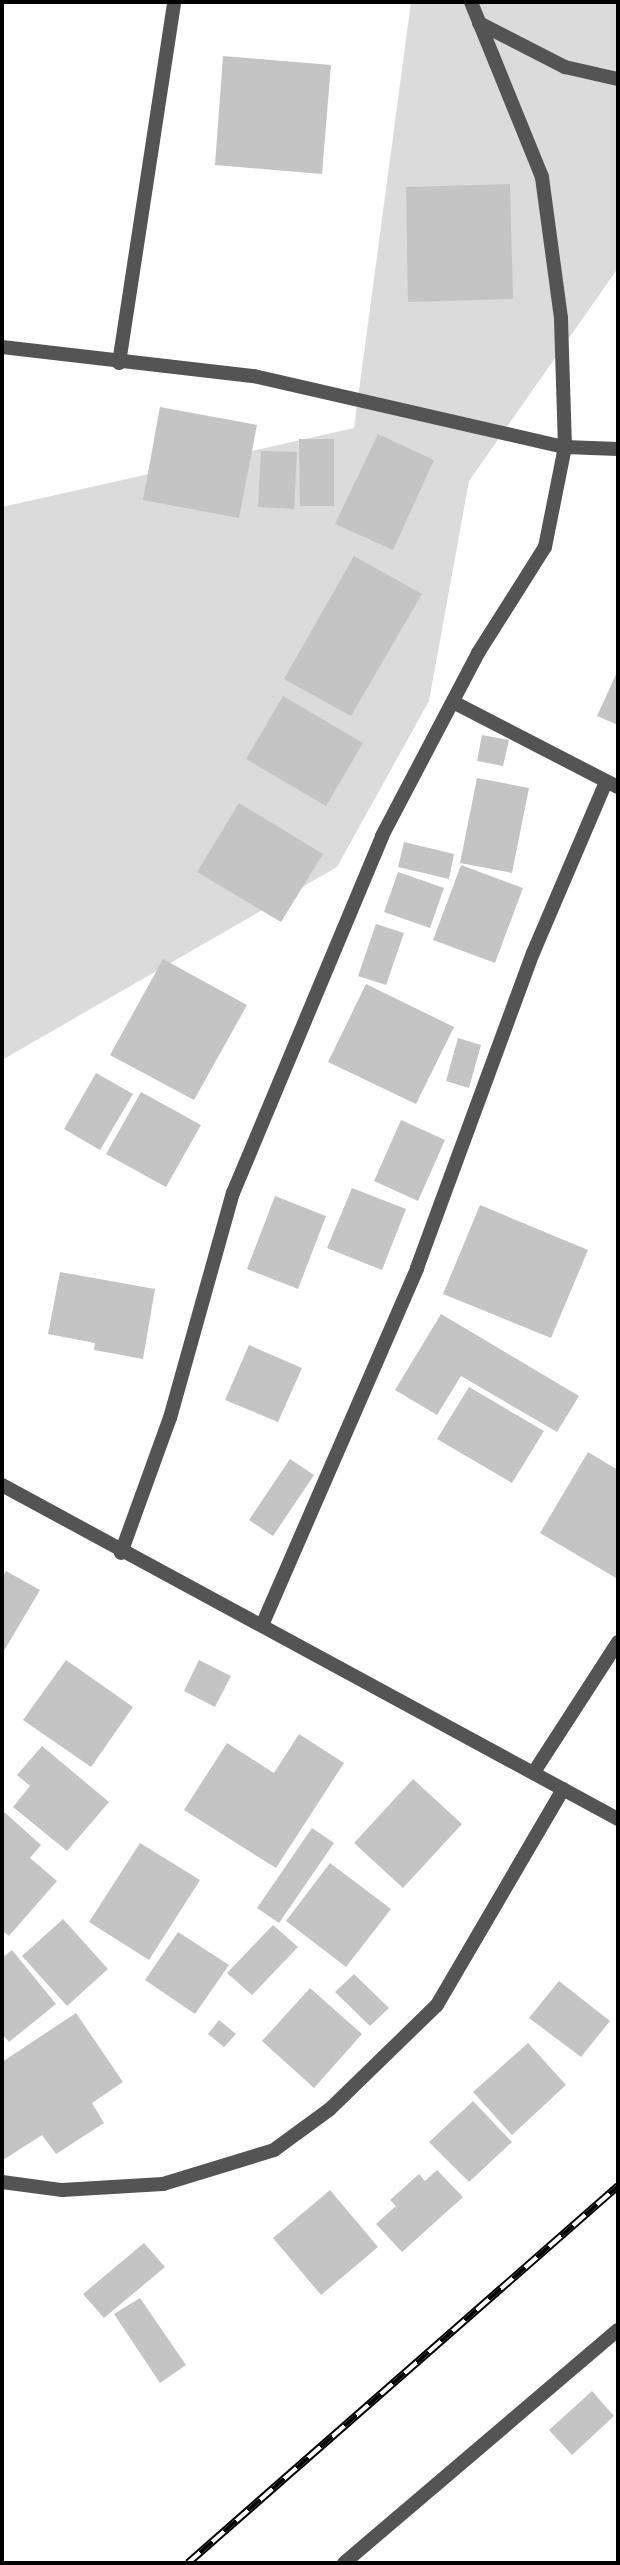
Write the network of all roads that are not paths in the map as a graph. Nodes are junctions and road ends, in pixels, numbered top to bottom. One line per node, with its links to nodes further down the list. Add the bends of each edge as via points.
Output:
1 (174, 2): 6 (street)
2 (471, 2): 3 (street)
3 (479, 23): 4 (street, via 565,67); 7 (street, via 542,177 561,318)
4 (618, 79)
5 (2, 347): 6 (street)
6 (119, 363): 7 (street, via 254,376)
7 (565, 447): 8 (street); 9 (street, via 545,547)
8 (618, 449)
9 (453, 702): 10 (street); 12 (street, via 382,836 233,1193 170,1418)
10 (612, 785): 13 (street, via 533,953 417,1268)
11 (2, 1485): 12 (street)
12 (121, 1553): 13 (street)
13 (263, 1623): 15 (street)
14 (618, 1642): 15 (street)
15 (534, 1772): 16 (street)
16 (563, 1788): 17 (street); 18 (street, via 438,2005 330,2109 274,2150 163,2184 62,2190)
17 (618, 1819)
18 (2, 2182)
19 (618, 2329): 20 (street)
20 (344, 2563)

